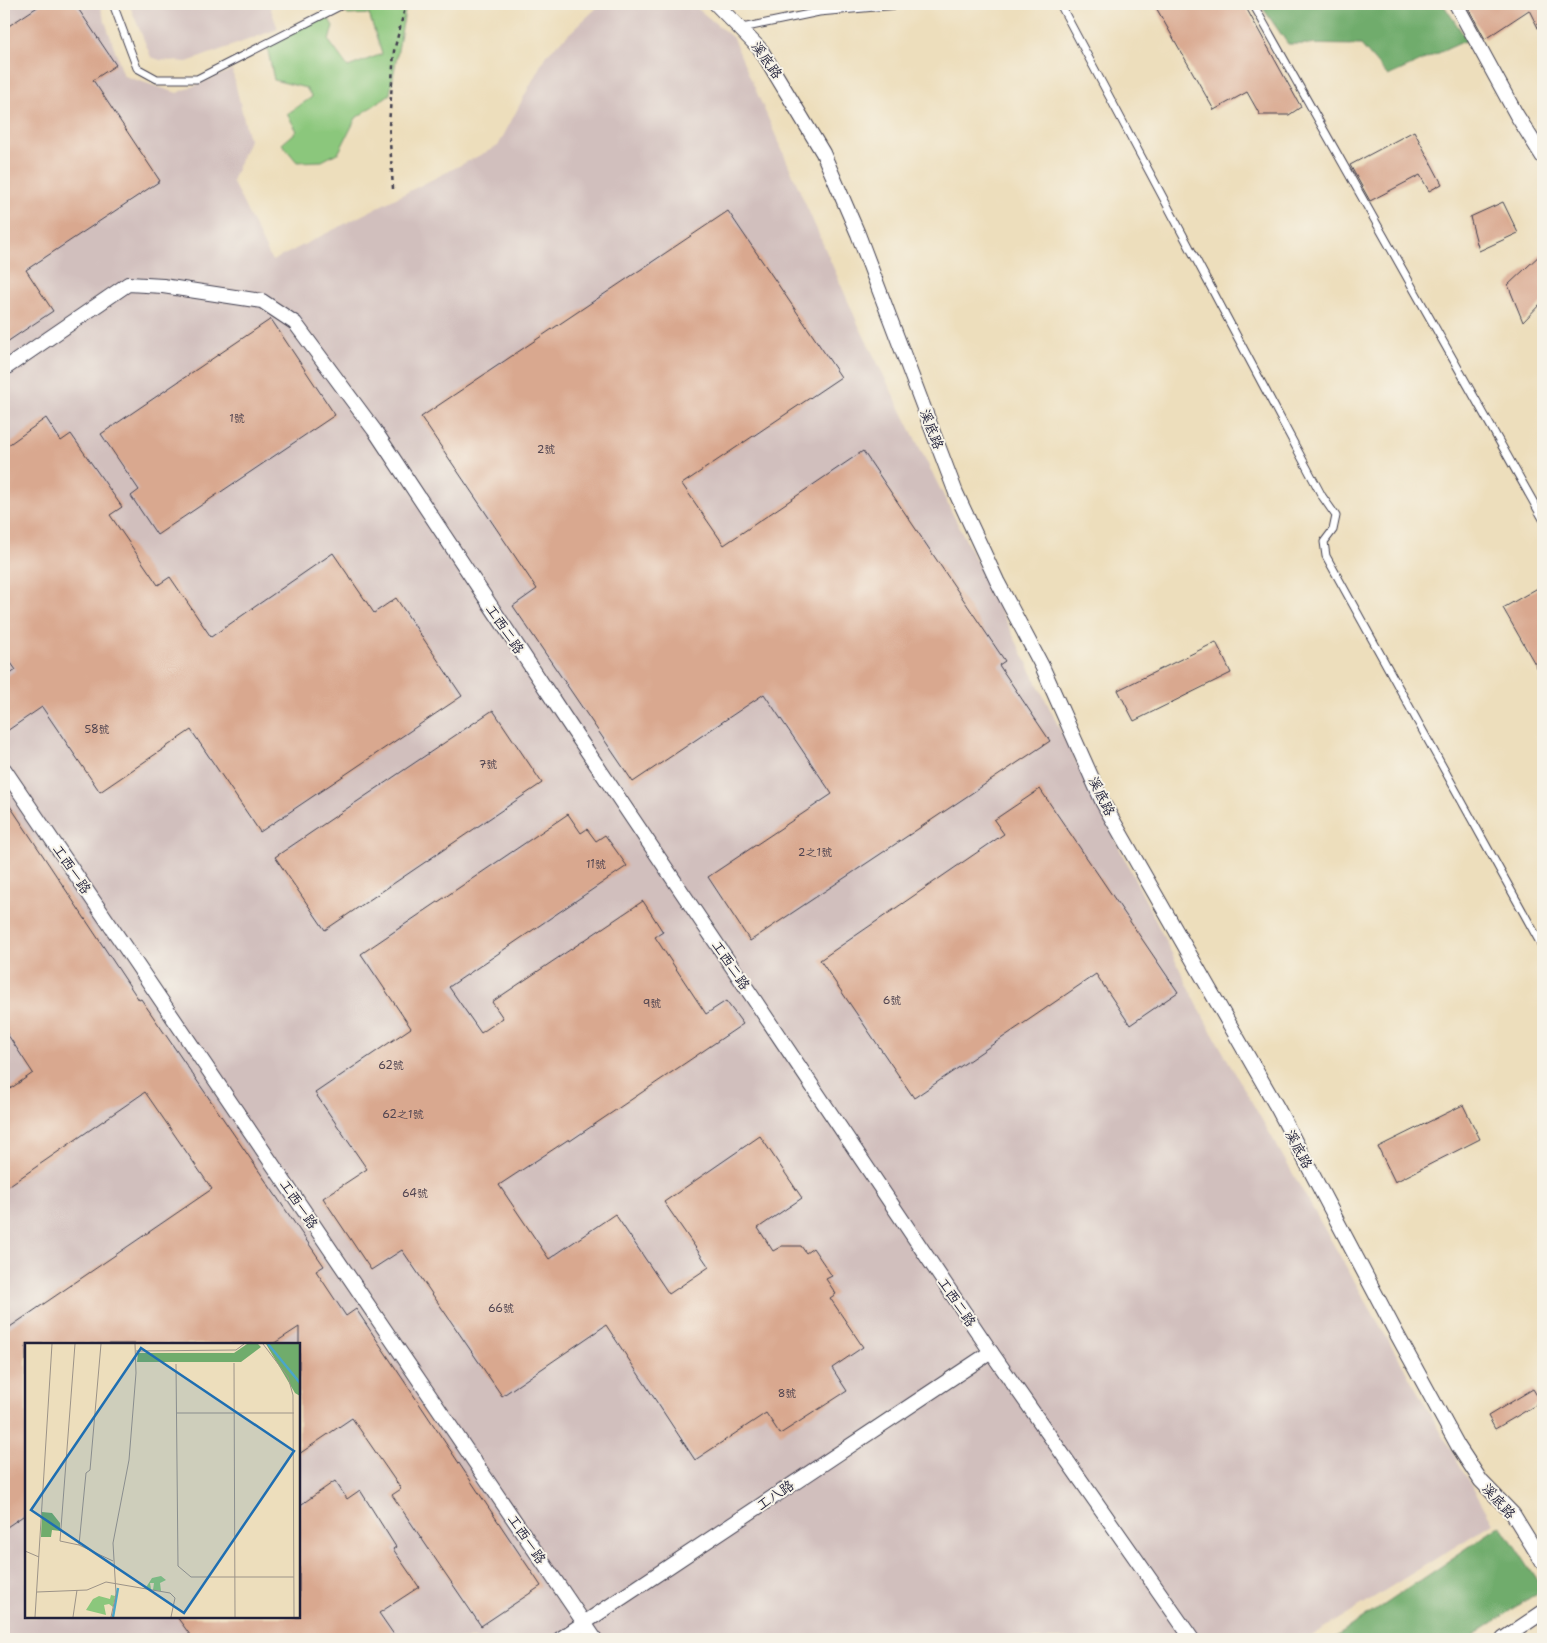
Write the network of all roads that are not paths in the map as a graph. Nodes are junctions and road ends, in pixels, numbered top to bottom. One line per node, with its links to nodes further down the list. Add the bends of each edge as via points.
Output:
1 (113, 4): 2 (lane, via 137,68 157,79 198,79)
2 (344, 4)
3 (716, 4): 8 (street, 溪底路)
4 (909, 4): 8 (lane, via 819,12)
5 (1060, 4): 13 (lane, via 1336,516 1333,530 1324,542 1326,556)
6 (1253, 4): 11 (lane)
7 (1456, 4): 9 (street)
8 (742, 28): 15 (street, 溪底路, via 761,50 823,153 858,234 956,493 1042,666 1104,802 1278,1109 1458,1446 1481,1481 1513,1514)
9 (1543, 157)
10 (4, 369): 14 (street, 工西二路, via 128,284 164,286 262,301 295,323 375,431)
11 (1543, 518)
12 (4, 769): 17 (street, 工西一路)
13 (1543, 948)
14 (991, 1352): 17 (street, 工八路); 20 (street, 工西二路)
15 (1543, 1562)
16 (1543, 1612): 21 (street)
17 (583, 1623): 18 (street, 工八路); 19 (street, 工西一路)
18 (560, 1639)
19 (596, 1639)
20 (1192, 1639)
21 (1503, 1639)

